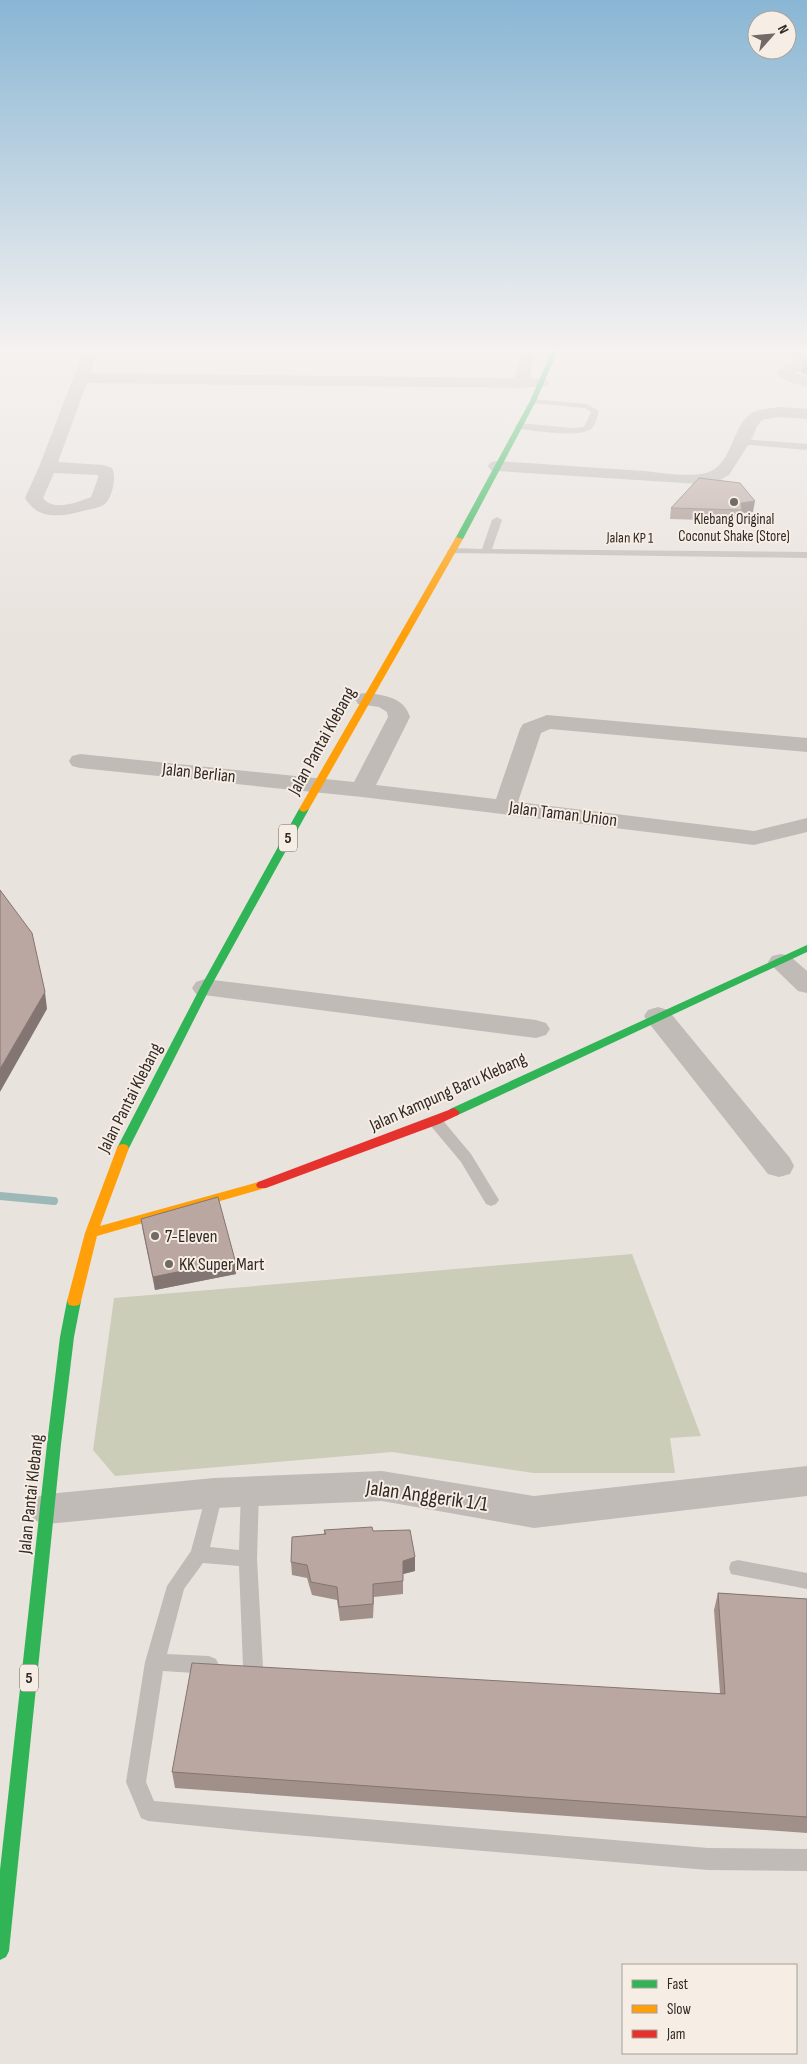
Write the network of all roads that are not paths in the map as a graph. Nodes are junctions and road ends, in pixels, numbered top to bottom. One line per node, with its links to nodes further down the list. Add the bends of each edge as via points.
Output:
1 (57, 443): 7 (street)
2 (509, 443): 6 (main road, Jalan Pantai Klebang / 5)
3 (741, 443): 6 (street, via 723,471 699,478)
4 (759, 443): 5 (lane)
5 (807, 447)
6 (497, 466): 9 (main road, Jalan Pantai Klebang / 5)
7 (48, 467)
8 (497, 520): 10 (lane)
9 (452, 551): 10 (lane, Jalan KP 1); 12 (main road, Jalan Pantai Klebang / 5)
10 (486, 551): 11 (lane, Jalan KP 1)
11 (807, 555)
12 (366, 699): 15 (main road, Jalan Pantai Klebang / 5); 16 (street, via 392,705 399,712 399,717)
13 (807, 745): 17 (street, via 547,722 531,729)
14 (80, 761): 15 (street, Jalan Berlian)
15 (317, 785): 16 (street, Jalan Taman Union); 22 (main road, Jalan Pantai Klebang / 5)
16 (362, 790): 17 (street, Jalan Taman Union)
17 (505, 807): 18 (street, Jalan Taman Union, via 754,838)
18 (807, 825)
19 (807, 948): 20 (main road, Jalan Kampung Baru Klebang)
20 (781, 962): 21 (street); 23 (main road, Jalan Kampung Baru Klebang)
21 (807, 985)
22 (205, 988): 24 (street); 28 (main road, Jalan Pantai Klebang / 5, via 118,1159)
23 (658, 1016): 25 (main road, Jalan Kampung Baru Klebang); 26 (street)
24 (536, 1029)
25 (435, 1121): 27 (lane, via 466,1158); 28 (main road, Jalan Kampung Baru Klebang, via 276,1181)
26 (779, 1166)
27 (491, 1200)
28 (91, 1233): 32 (main road, Jalan Pantai Klebang / 5, via 78,1279 68,1337)
29 (807, 1481): 30 (street, Jalan Anggerik 1/1, via 534,1512 382,1486)
30 (250, 1491): 31 (street, Jalan Anggerik 1/1); 34 (lane)
31 (214, 1493): 32 (street, Jalan Anggerik 1/1); 33 (lane)
32 (46, 1510): 41 (main road, Jalan Pantai Klebang / 5)
33 (199, 1554): 34 (lane); 37 (lane, via 176,1586)
34 (248, 1559): 38 (lane)
35 (738, 1568): 36 (lane)
36 (807, 1581)
37 (155, 1662): 38 (lane); 40 (lane, via 136,1782 148,1811 708,1860)
38 (253, 1668): 39 (lane)
39 (273, 1669)
40 (807, 1860)
41 (0, 1951)

